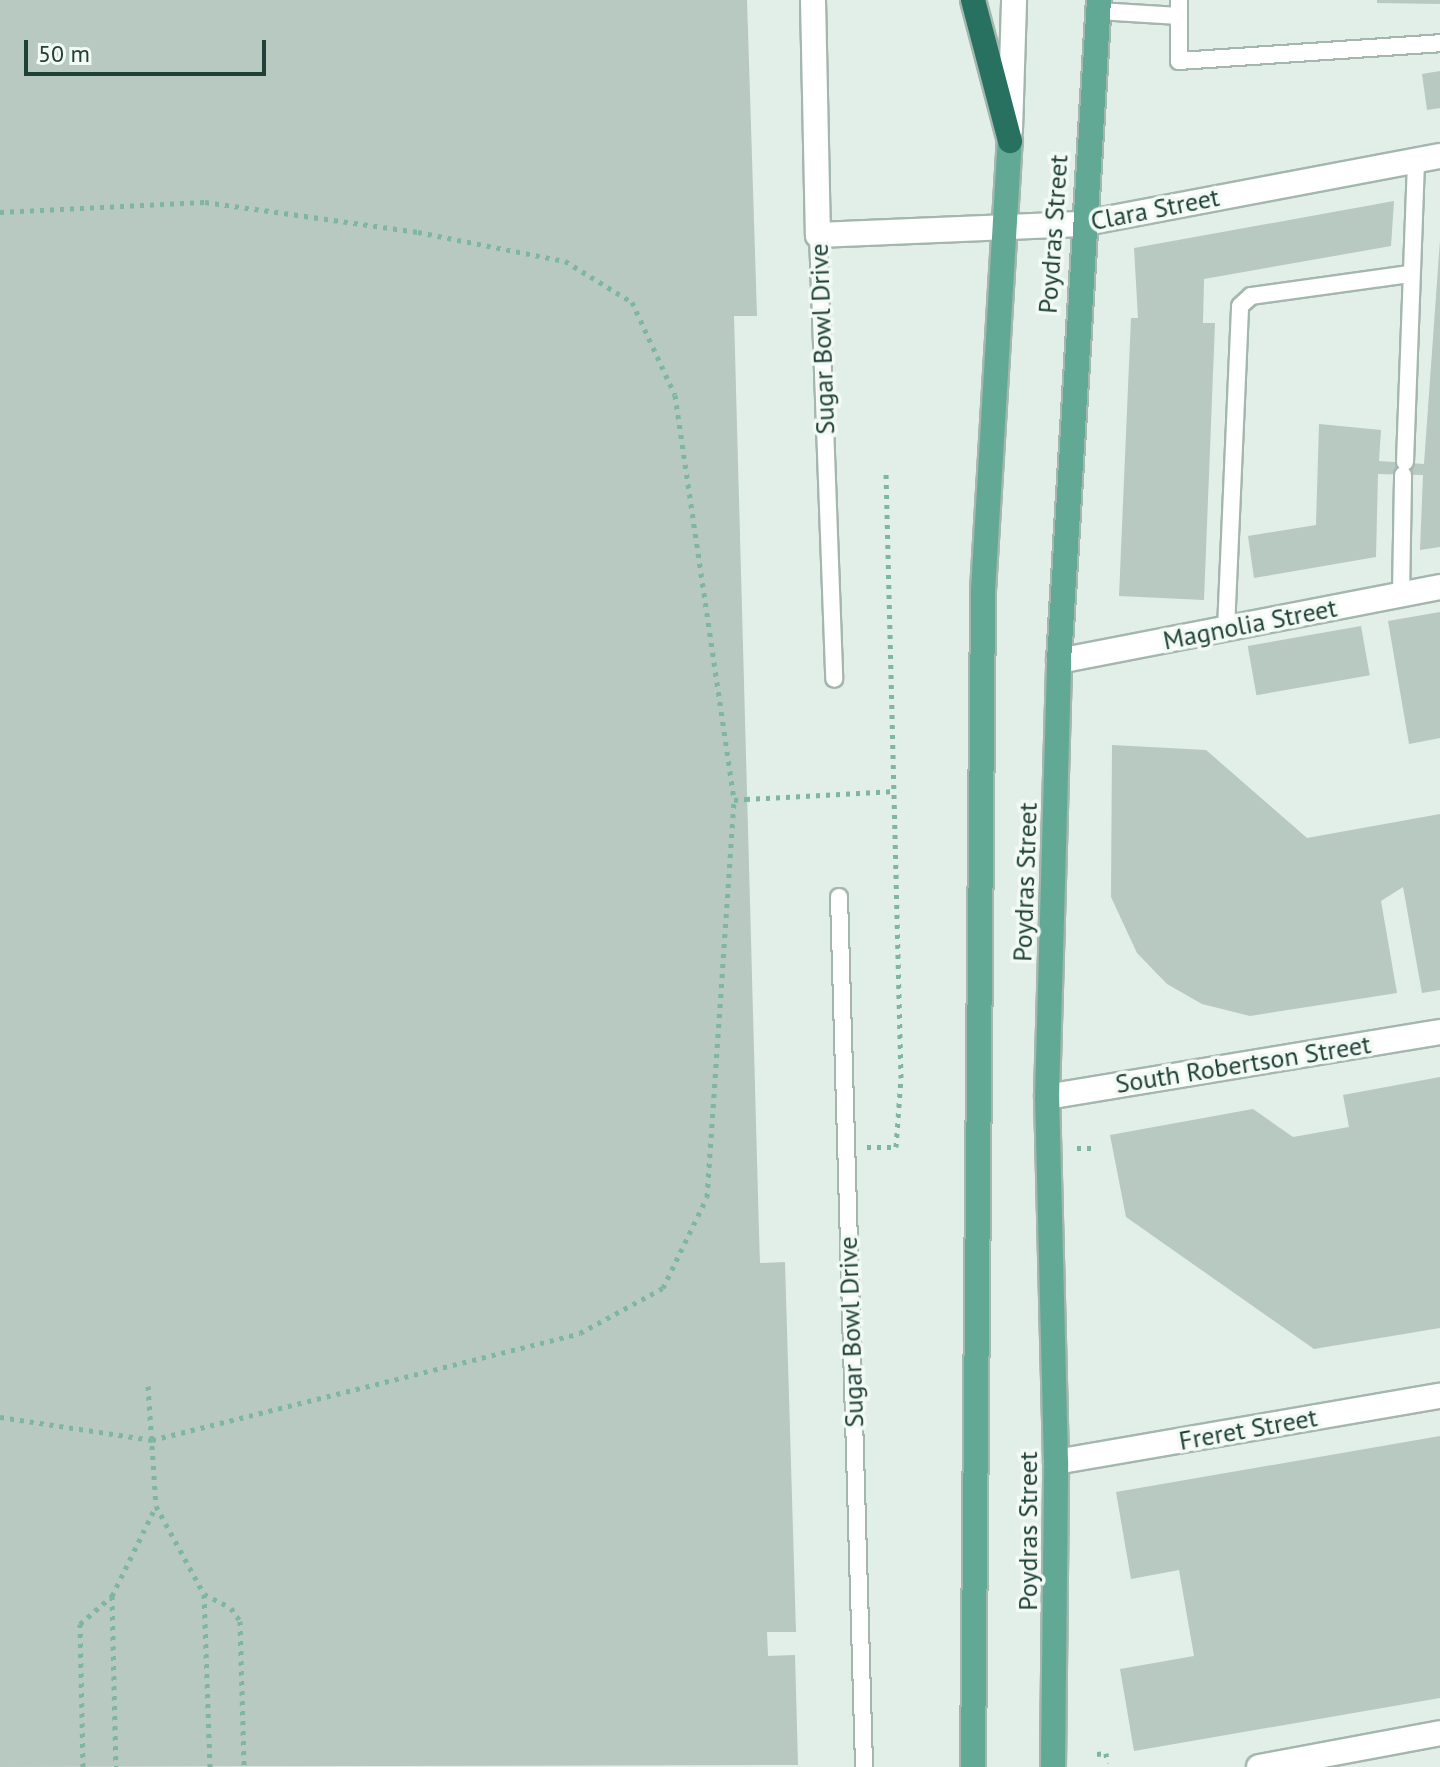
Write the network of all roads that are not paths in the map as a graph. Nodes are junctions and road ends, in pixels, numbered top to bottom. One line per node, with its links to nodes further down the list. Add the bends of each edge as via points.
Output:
1 (813, 0): 11 (street, Sugar Bowl Drive)
2 (973, 0): 7 (highway)
3 (1014, 0): 7 (street, Poydras Street)
4 (1099, 6): 5 (lane); 9 (main road, Poydras Street)
5 (1179, 8): 6 (lane, via 1179,61)
6 (1440, 43)
7 (1010, 141): 10 (main road, Poydras Street)
8 (1428, 158): 9 (street, Clara Street); 12 (lane)
9 (1080, 224): 10 (street, Clara Street); 16 (main road, Poydras Street)
10 (1003, 228): 11 (street, Clara Street); 25 (main road, Poydras Street, via 983,591)
11 (818, 235): 17 (lane, Sugar Bowl Drive)
12 (1410, 274): 14 (lane); 15 (lane, via 1251,296 1240,306)
13 (1440, 587): 14 (street, Magnolia Street)
14 (1401, 594): 15 (street, Magnolia Street)
15 (1226, 629): 16 (street, Magnolia Street)
16 (1059, 661): 20 (main road, Poydras Street)
17 (834, 679)
18 (839, 897): 24 (lane, Sugar Bowl Drive)
19 (1440, 1032): 20 (street, South Robertson Street)
20 (1047, 1097): 22 (main road, Poydras Street)
21 (1440, 1396): 22 (street, Freret Street)
22 (1056, 1462): 26 (main road, Poydras Street)
23 (1439, 1736): 27 (street)
24 (864, 1767)
25 (973, 1767)
26 (1053, 1767)
27 (1259, 1767)

